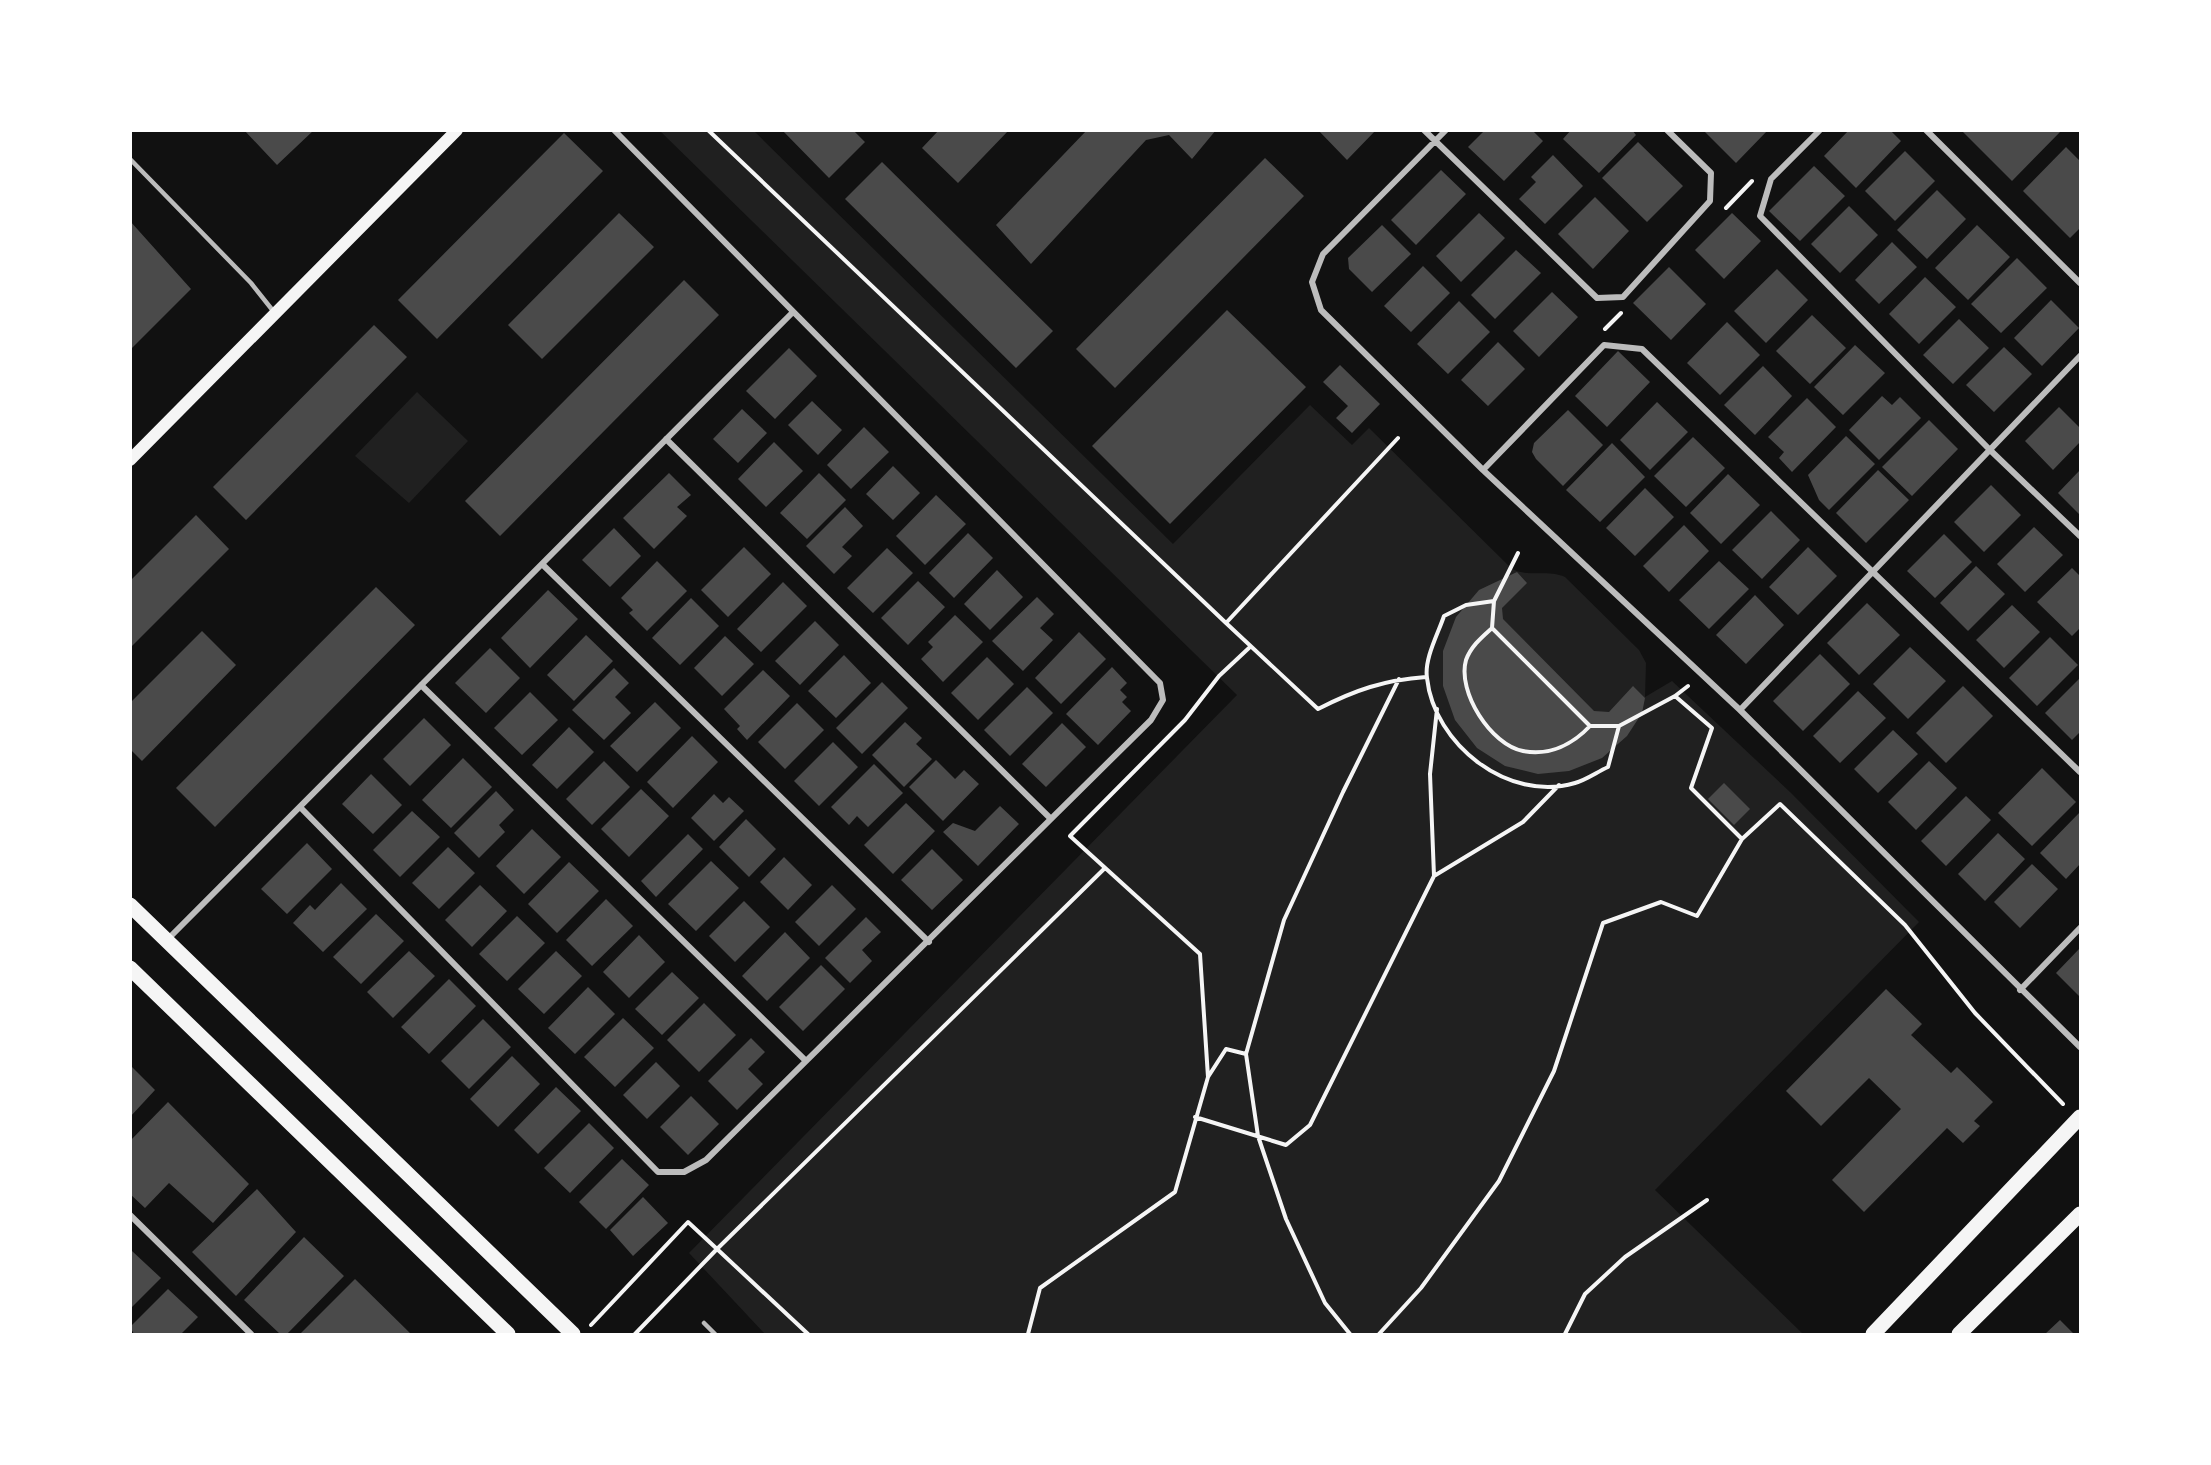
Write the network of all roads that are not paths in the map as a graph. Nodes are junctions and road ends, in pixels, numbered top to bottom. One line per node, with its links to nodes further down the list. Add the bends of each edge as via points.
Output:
1 (457, 130): 12 (main road)
2 (614, 130): 11 (street)
3 (1424, 130): 8 (street)
4 (1446, 130): 8 (street)
5 (1667, 130): 8 (street, via 1711,173 1710,201 1623,297 1597,298)
6 (1820, 130): 15 (street, via 1771,179 1760,216)
7 (1926, 130): 10 (street)
8 (1436, 142): 17 (street, via 1323,254 1312,282 1321,310)
9 (130, 159): 12 (lane)
10 (2080, 283)
11 (793, 312): 14 (street); 25 (street, via 1160,682 1162,700 1151,720)
12 (275, 314): 16 (main road)
13 (2080, 356): 15 (street)
14 (666, 439): 19 (street); 25 (street)
15 (1990, 450): 18 (street); 20 (street)
16 (130, 460)
17 (1484, 470): 20 (street, via 1604,345 1642,349); 22 (street)
18 (2080, 536)
19 (542, 564): 21 (street); 29 (street)
20 (1873, 574): 22 (street); 23 (street)
21 (421, 685): 24 (street); 33 (street)
22 (1740, 710): 31 (street)
23 (2080, 772)
24 (300, 807): 28 (street); 33 (street, via 658,1172 684,1172 706,1160)
25 (1051, 819): 29 (street)
26 (130, 905): 28 (main road)
27 (2080, 928): 31 (street)
28 (167, 941): 40 (main road)
29 (929, 942): 33 (street)
30 (131, 969): 39 (main road)
31 (2020, 990): 32 (street)
32 (2080, 1047)
33 (806, 1061)
34 (2079, 1118): 42 (main road)
35 (2080, 1214): 43 (main road)
36 (130, 1215): 38 (street)
37 (704, 1323): 41 (lane)
38 (251, 1335)
39 (508, 1335)
40 (573, 1335)
41 (715, 1335)
42 (1873, 1335)
43 (1959, 1335)

